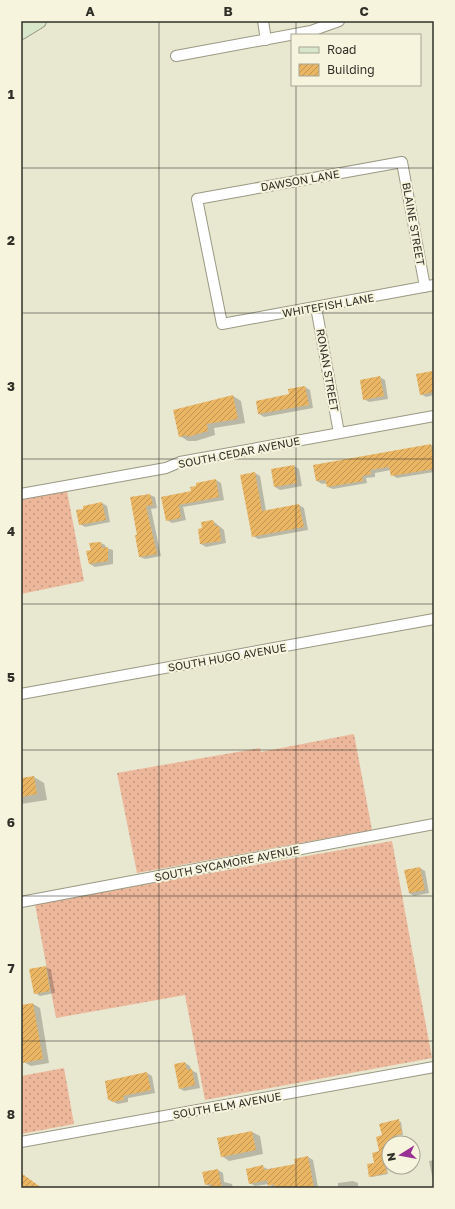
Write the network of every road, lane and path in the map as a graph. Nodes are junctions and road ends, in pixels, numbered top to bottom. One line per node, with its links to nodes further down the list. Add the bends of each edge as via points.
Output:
1 (39, 21): 4 (main road)
2 (263, 21): 7 (street)
3 (339, 21): 5 (street)
4 (21, 32)
5 (296, 34)
6 (291, 35): 7 (street)
7 (266, 40): 8 (street)
8 (176, 56)
9 (402, 162): 10 (street, BLAINE STREET); 12 (street, DAWSON LANE, via 197,199)
10 (430, 286): 11 (street, WHITEFISH LANE)
11 (316, 307): 12 (street, WHITEFISH LANE); 14 (street, RONAN STREET)
12 (222, 324)
13 (434, 416): 14 (street, SOUTH CEDAR AVENUE)
14 (339, 433): 15 (street, SOUTH CEDAR AVENUE)
15 (21, 494)
16 (434, 619): 17 (street, SOUTH HUGO AVENUE)
17 (21, 694)
18 (434, 824): 19 (street, SOUTH SYCAMORE AVENUE)
19 (21, 902)
20 (434, 1068): 21 (street, SOUTH ELM AVENUE)
21 (21, 1142)

